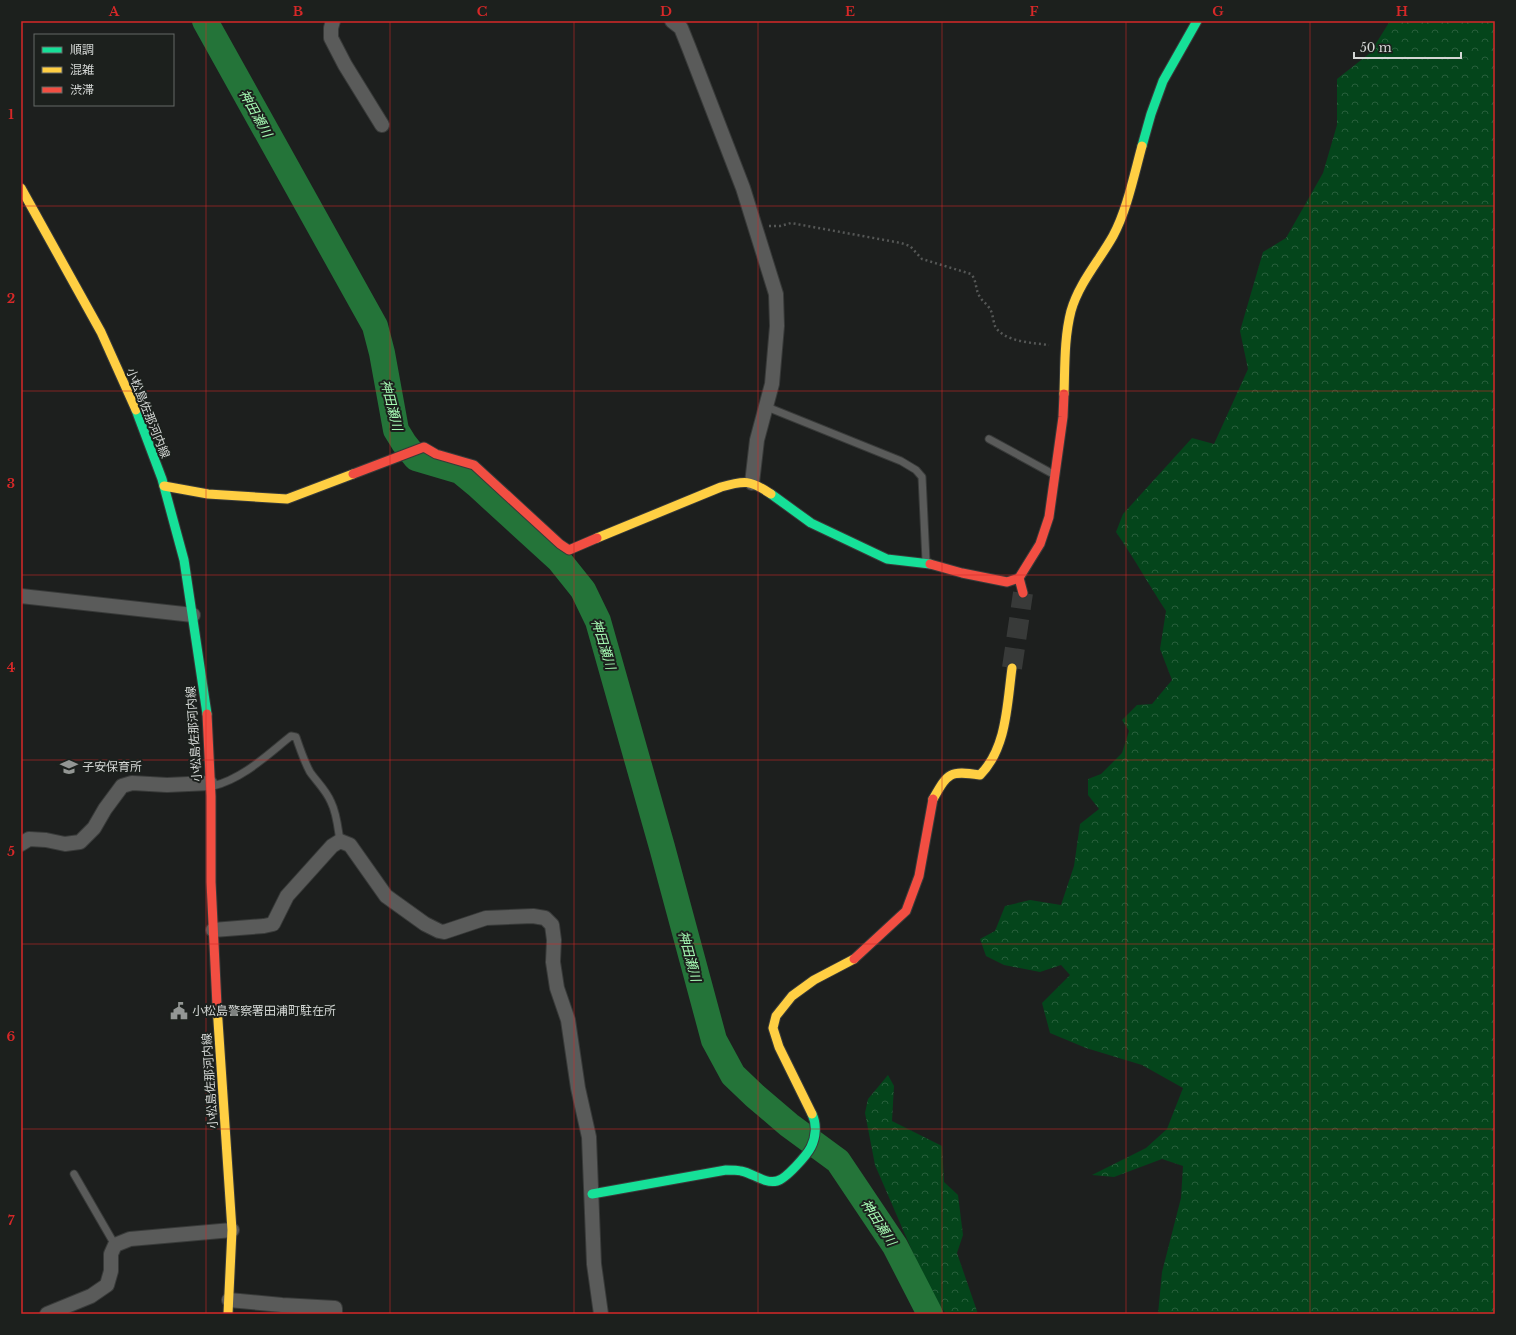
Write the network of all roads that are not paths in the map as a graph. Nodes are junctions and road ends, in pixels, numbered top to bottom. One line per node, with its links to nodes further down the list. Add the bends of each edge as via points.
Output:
1 (333, 21): 4 (street, via 331,38)
2 (672, 21): 6 (street, via 681,28 743,188 776,294 776,340 772,384)
3 (1197, 21): 8 (street, via 1162,81 1121,219 1078,292 1071,312 1066,348 1063,417)
4 (382, 125)
5 (21, 188): 10 (street, 小松島佐那河内線, via 101,332 141,422)
6 (766, 407): 9 (street, via 757,440); 11 (lane, via 901,461 916,470 922,477)
7 (989, 439): 8 (lane)
8 (1055, 475): 12 (street, via 1049,517 1040,544)
9 (752, 482): 10 (street, via 739,482 721,487 569,550 474,465 436,454 424,447 287,499 208,494); 11 (street, via 811,523 880,556 892,560)
10 (164, 486): 15 (street, 小松島佐那河内線, via 184,560)
11 (926, 563): 12 (street, via 1007,582)
12 (1019, 578): 13 (street)
13 (1023, 593)
14 (21, 596): 15 (street)
15 (193, 615): 17 (street, 小松島佐那河内線, via 207,714)
16 (1012, 668): 22 (street, via 1003,728 987,770 980,774 960,772 950,775 933,800 919,876 906,911 853,960 814,980 792,996 776,1016 773,1028 779,1047 815,1120 815,1136 811,1147 788,1175 777,1181 766,1181 742,1171 726,1170)
17 (210, 785): 18 (lane, via 224,783 237,777 291,736 296,737 311,773 324,788 332,804); 19 (street, via 132,783 122,786 94,828 80,842 65,844 28,839); 20 (street, 小松島佐那河内線)
18 (340, 841): 20 (street, via 332,846 287,896 273,924); 22 (street, via 350,845 386,896 439,931 444,932 486,918 532,916 545,918 552,925 557,988 568,1020 578,1088 589,1137)
19 (21, 844)
20 (213, 930): 23 (street, 小松島佐那河内線)
21 (74, 1174): 24 (lane)
22 (592, 1194): 28 (street, via 594,1264)
23 (232, 1230): 24 (street, via 130,1240); 25 (street, 小松島佐那河内線)
24 (115, 1246): 26 (street, via 111,1254 111,1271 107,1285 91,1296)
25 (229, 1307): 27 (street, via 282,1305 335,1308)
26 (56, 1312)
27 (335, 1314)
28 (601, 1314)

